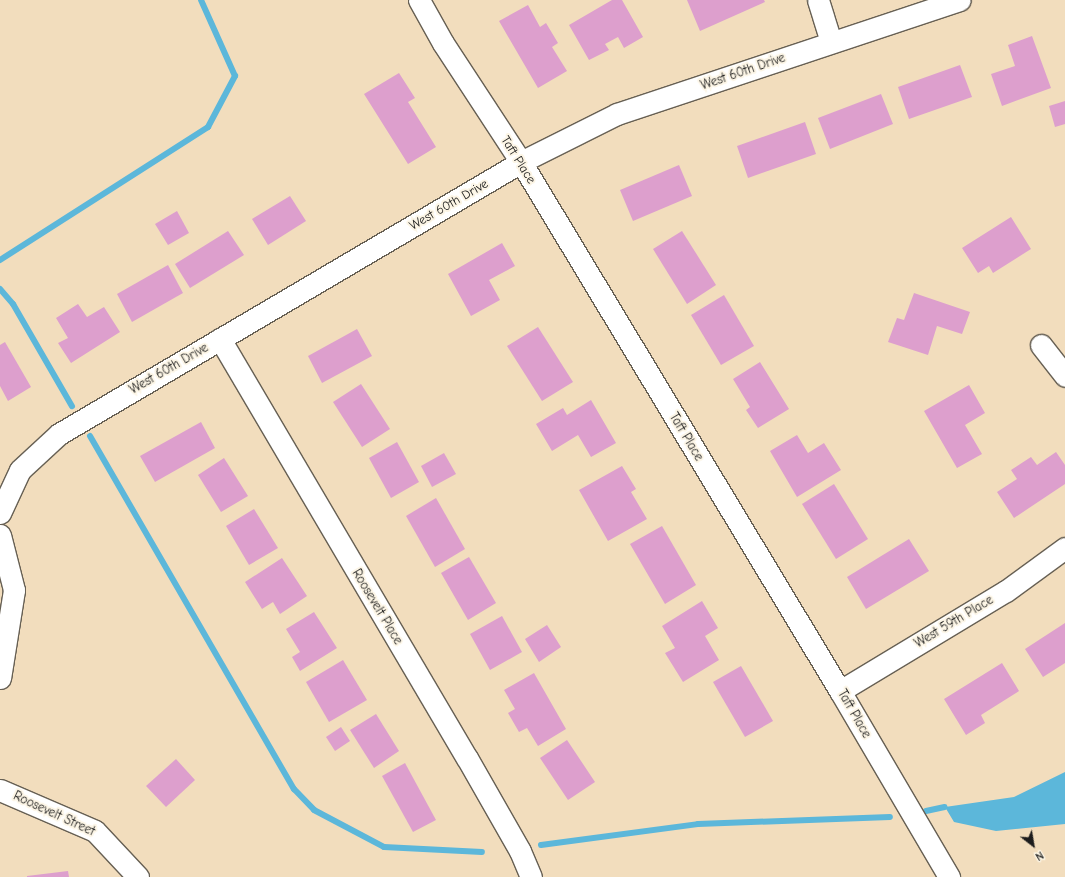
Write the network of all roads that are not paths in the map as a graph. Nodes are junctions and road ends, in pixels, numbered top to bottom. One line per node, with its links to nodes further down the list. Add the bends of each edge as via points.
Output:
1 (419, 0): 5 (street, Taft Place, via 443,43)
2 (818, 0): 4 (street)
3 (960, 0): 4 (street, West 60th Drive)
4 (831, 42): 5 (street, West 60th Drive, via 617,114)
5 (520, 162): 6 (street, West 60th Drive); 13 (street, Taft Place)
6 (220, 339): 9 (street, West 60th Drive, via 60,434 20,470); 16 (street, Roosevelt Place, via 467,758 520,851)
7 (1041, 345): 8 (street)
8 (1065, 376)
9 (0, 513)
10 (0, 535): 12 (street, via 14,590)
11 (1065, 548): 13 (street, West 59th Place, via 1006,591)
12 (0, 678)
13 (840, 691): 17 (street, Taft Place)
14 (0, 790): 15 (street, Roosevelt Street, via 95,831)
15 (138, 877)
16 (531, 877)
17 (949, 877)

